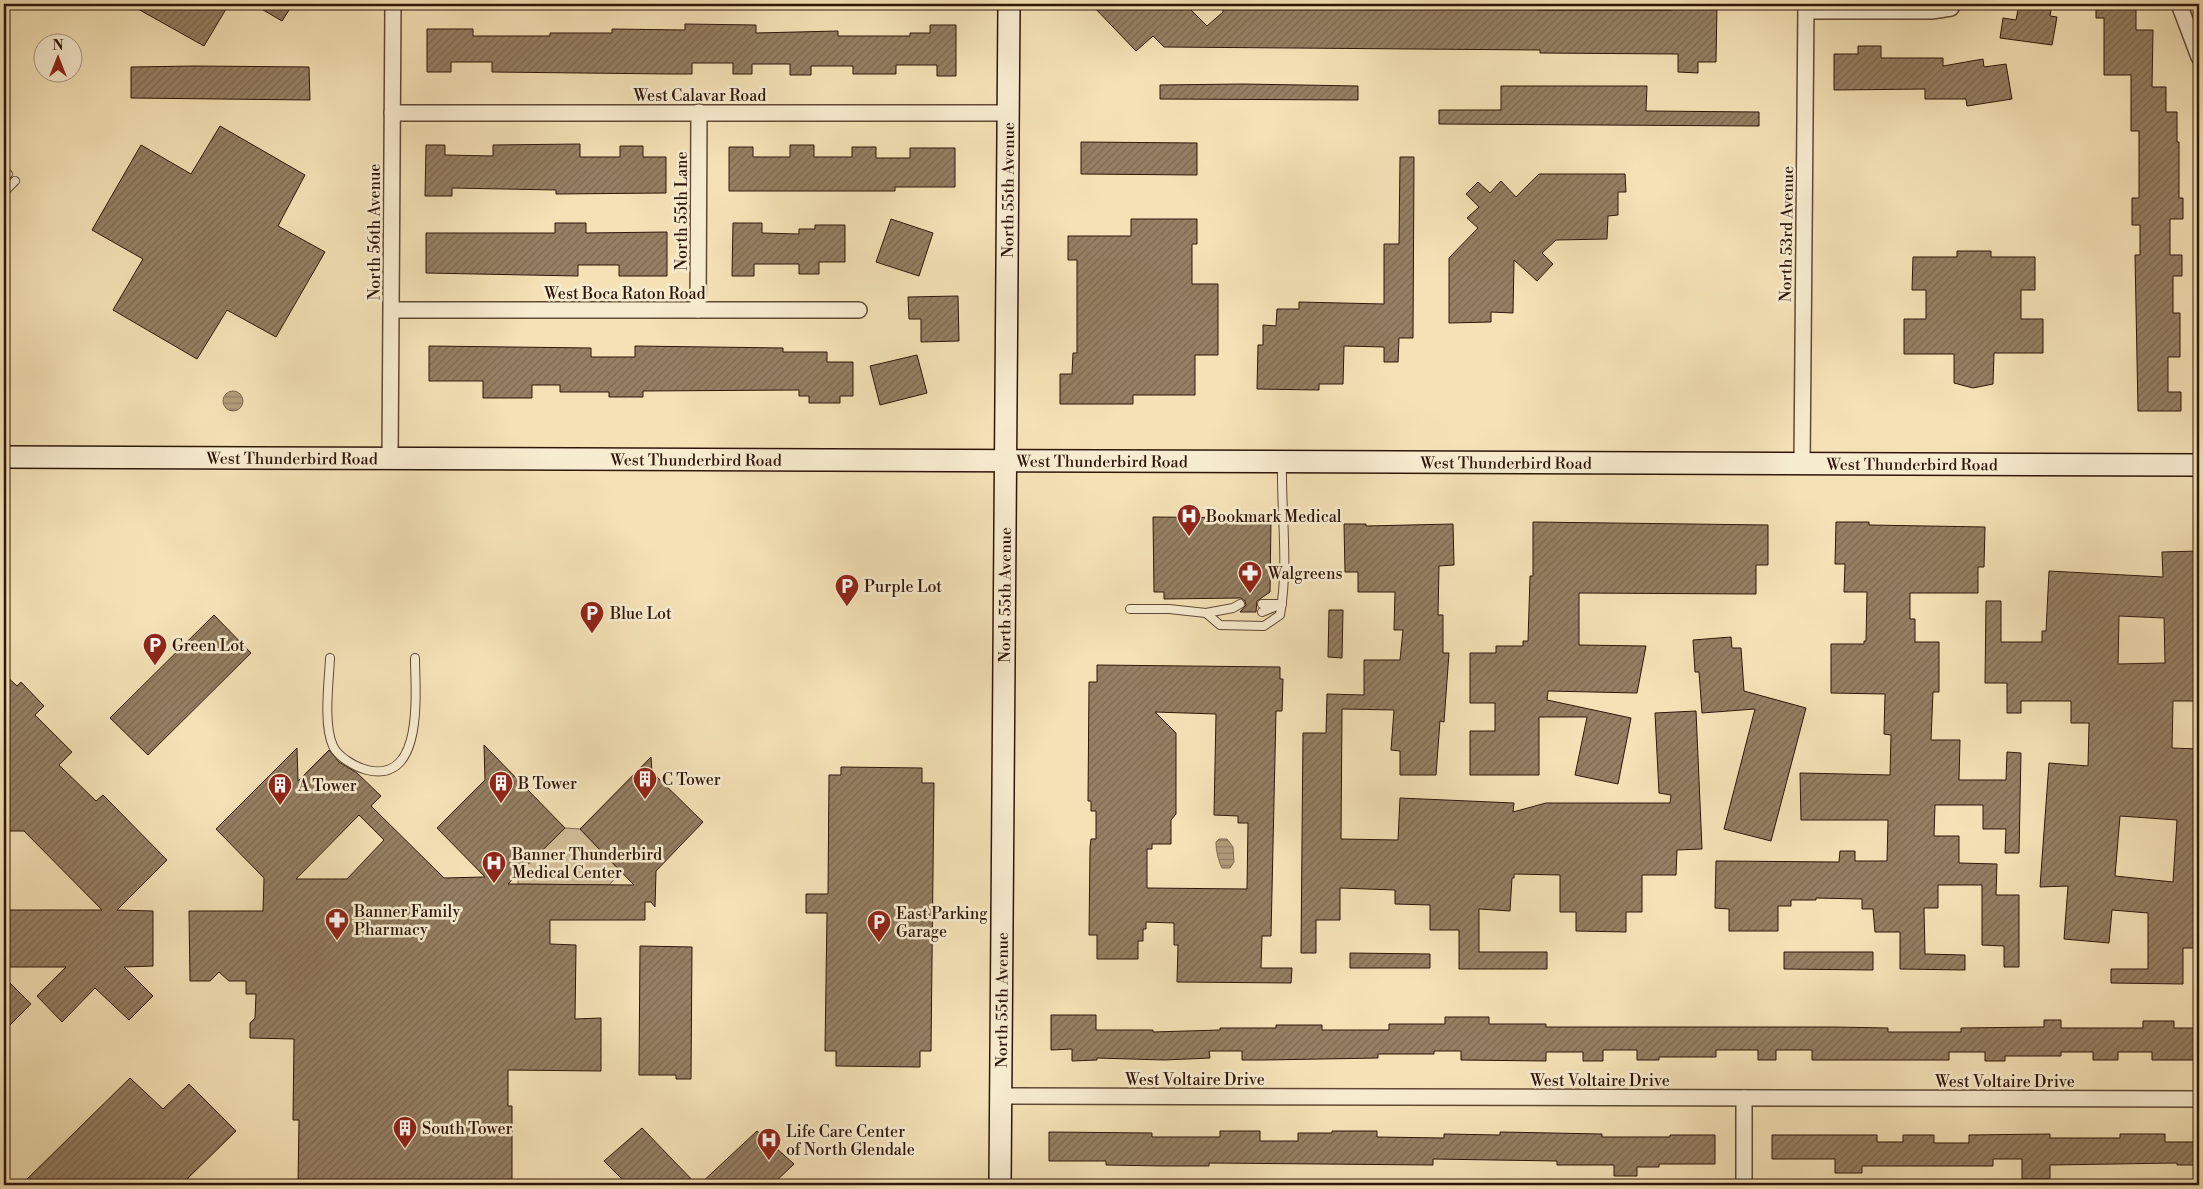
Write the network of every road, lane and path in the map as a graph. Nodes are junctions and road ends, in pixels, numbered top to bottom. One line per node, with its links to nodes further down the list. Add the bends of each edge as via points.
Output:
1 (393, 4): 8 (street, North 56th Avenue)
2 (1009, 4): 9 (main road, North 55th Avenue)
3 (1953, 4): 5 (street, via 1951,8 1932,11)
4 (2179, 4): 6 (street)
5 (1806, 8): 19 (street, North 53rd Avenue)
6 (2199, 57)
7 (699, 112): 8 (street, West Calavar Road); 9 (street, West Calavar Road); 13 (street, North 55th Lane)
8 (392, 113): 12 (street, North 56th Avenue)
9 (1007, 113): 17 (main road, North 55th Avenue)
10 (15, 180): 11 (lane)
11 (4, 192)
12 (392, 310): 13 (street, West Boca Raton Road); 16 (street, North 56th Avenue)
13 (698, 310): 14 (street, West Boca Raton Road)
14 (859, 310)
15 (4, 457): 16 (main road, West Thunderbird Road)
16 (390, 460): 17 (main road, West Thunderbird Road)
17 (1006, 461): 18 (main road, West Thunderbird Road); 28 (main road, North 55th Avenue)
18 (1282, 462): 19 (main road, West Thunderbird Road); 21 (lane)
19 (1802, 464): 20 (main road, West Thunderbird Road)
20 (2199, 465)
21 (1282, 604): 23 (lane); 25 (lane, via 1280,614 1264,626 1220,625)
22 (1238, 608): 25 (lane)
23 (1262, 608)
24 (1130, 609): 25 (lane)
25 (1206, 613)
26 (330, 658): 27 (lane, via 329,716 334,747 354,765 376,771 394,766 402,759 412,737)
27 (415, 658)
28 (1001, 1096): 29 (street, West Voltaire Drive); 31 (main road, North 55th Avenue)
29 (1744, 1098): 30 (street, West Voltaire Drive); 32 (street)
30 (2199, 1099)
31 (1000, 1185)
32 (1744, 1185)

